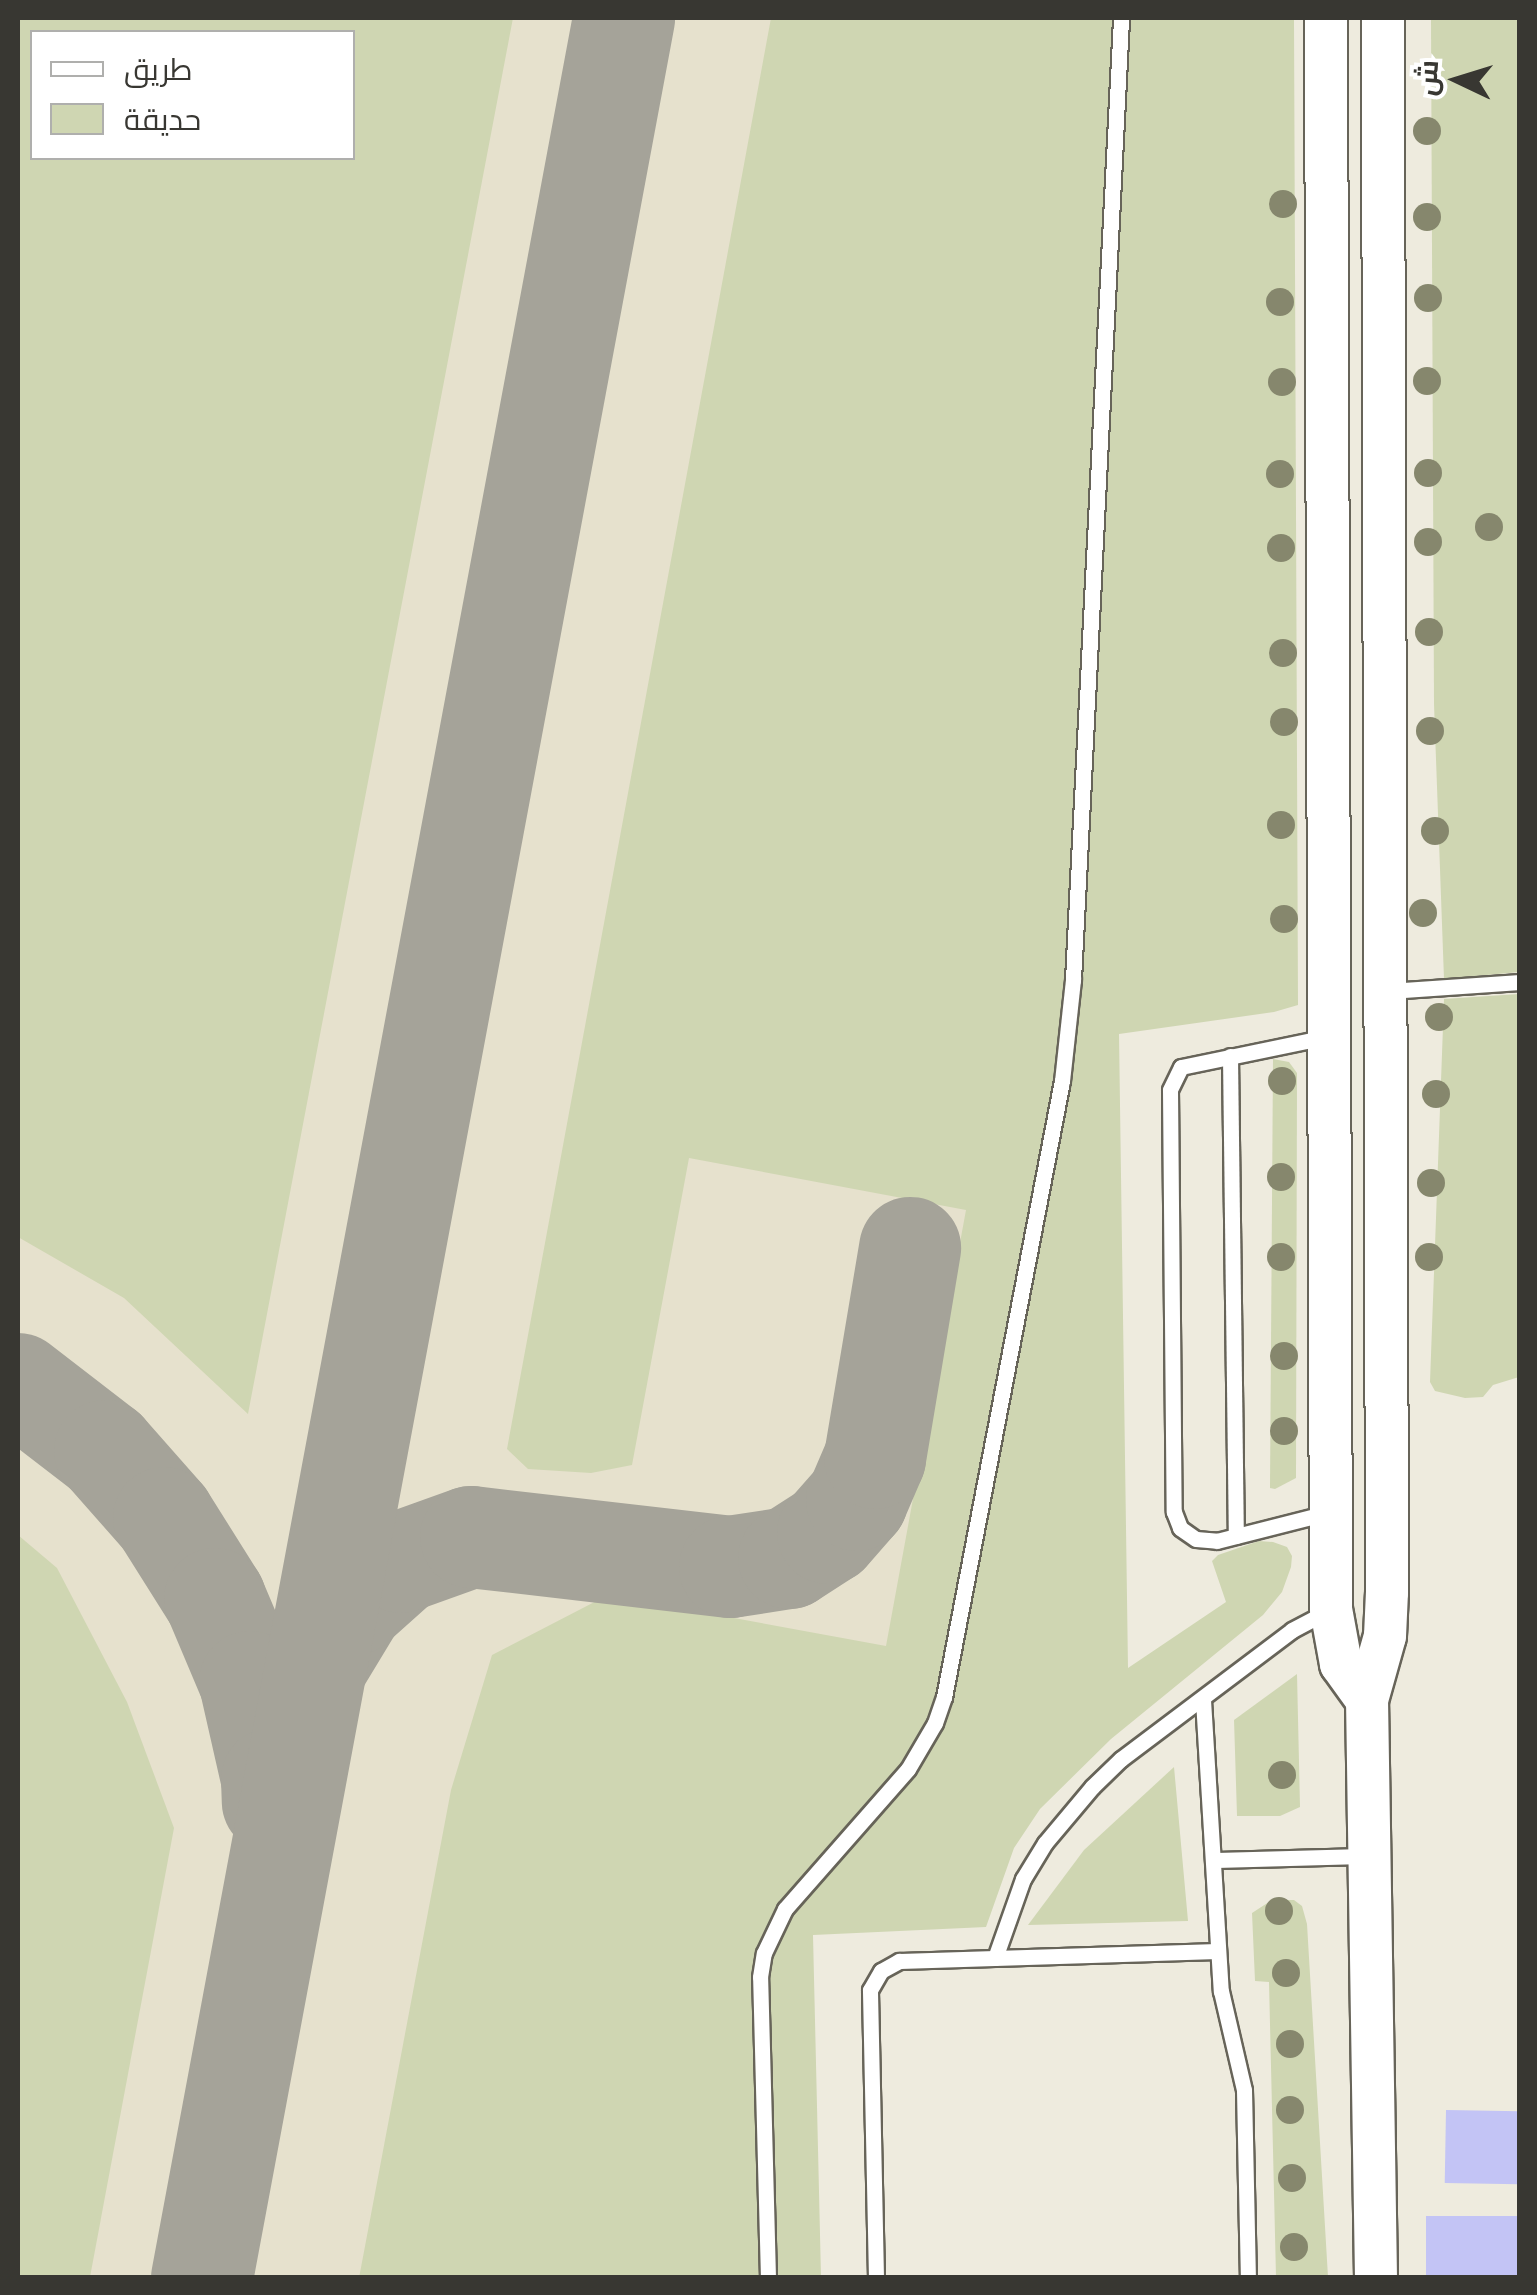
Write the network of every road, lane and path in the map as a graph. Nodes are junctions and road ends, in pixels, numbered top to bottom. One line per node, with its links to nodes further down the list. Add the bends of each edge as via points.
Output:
1 (1121, 18): 17 (lane, via 1073,980 1062,1082 940,1710 908,1769 785,1909 764,1953)
2 (1326, 18): 6 (street)
3 (1384, 18): 5 (street)
4 (1520, 982): 5 (lane)
5 (1386, 992): 12 (street, via 1387,1614)
6 (1328, 1036): 7 (lane); 8 (street)
7 (1230, 1056): 9 (lane); 9 (lane, via 1181,1067 1170,1090 1174,1512 1180,1528 1196,1539)
8 (1330, 1512): 9 (lane); 10 (street)
9 (1236, 1536)
10 (1331, 1609): 11 (lane, via 1292,1630); 12 (street, via 1341,1664)
11 (1204, 1700): 14 (lane); 16 (lane, via 1122,1759 1066,1816 1023,1879)
12 (1367, 1700): 13 (street)
13 (1367, 1856): 14 (lane); 20 (street)
14 (1214, 1860): 15 (lane)
15 (1218, 1951): 16 (lane); 19 (lane, via 1220,1991 1244,2090)
16 (996, 1958): 18 (lane, via 899,1960 881,1971 870,1990)
17 (768, 2278)
18 (876, 2278)
19 (1248, 2278)
20 (1376, 2278)

